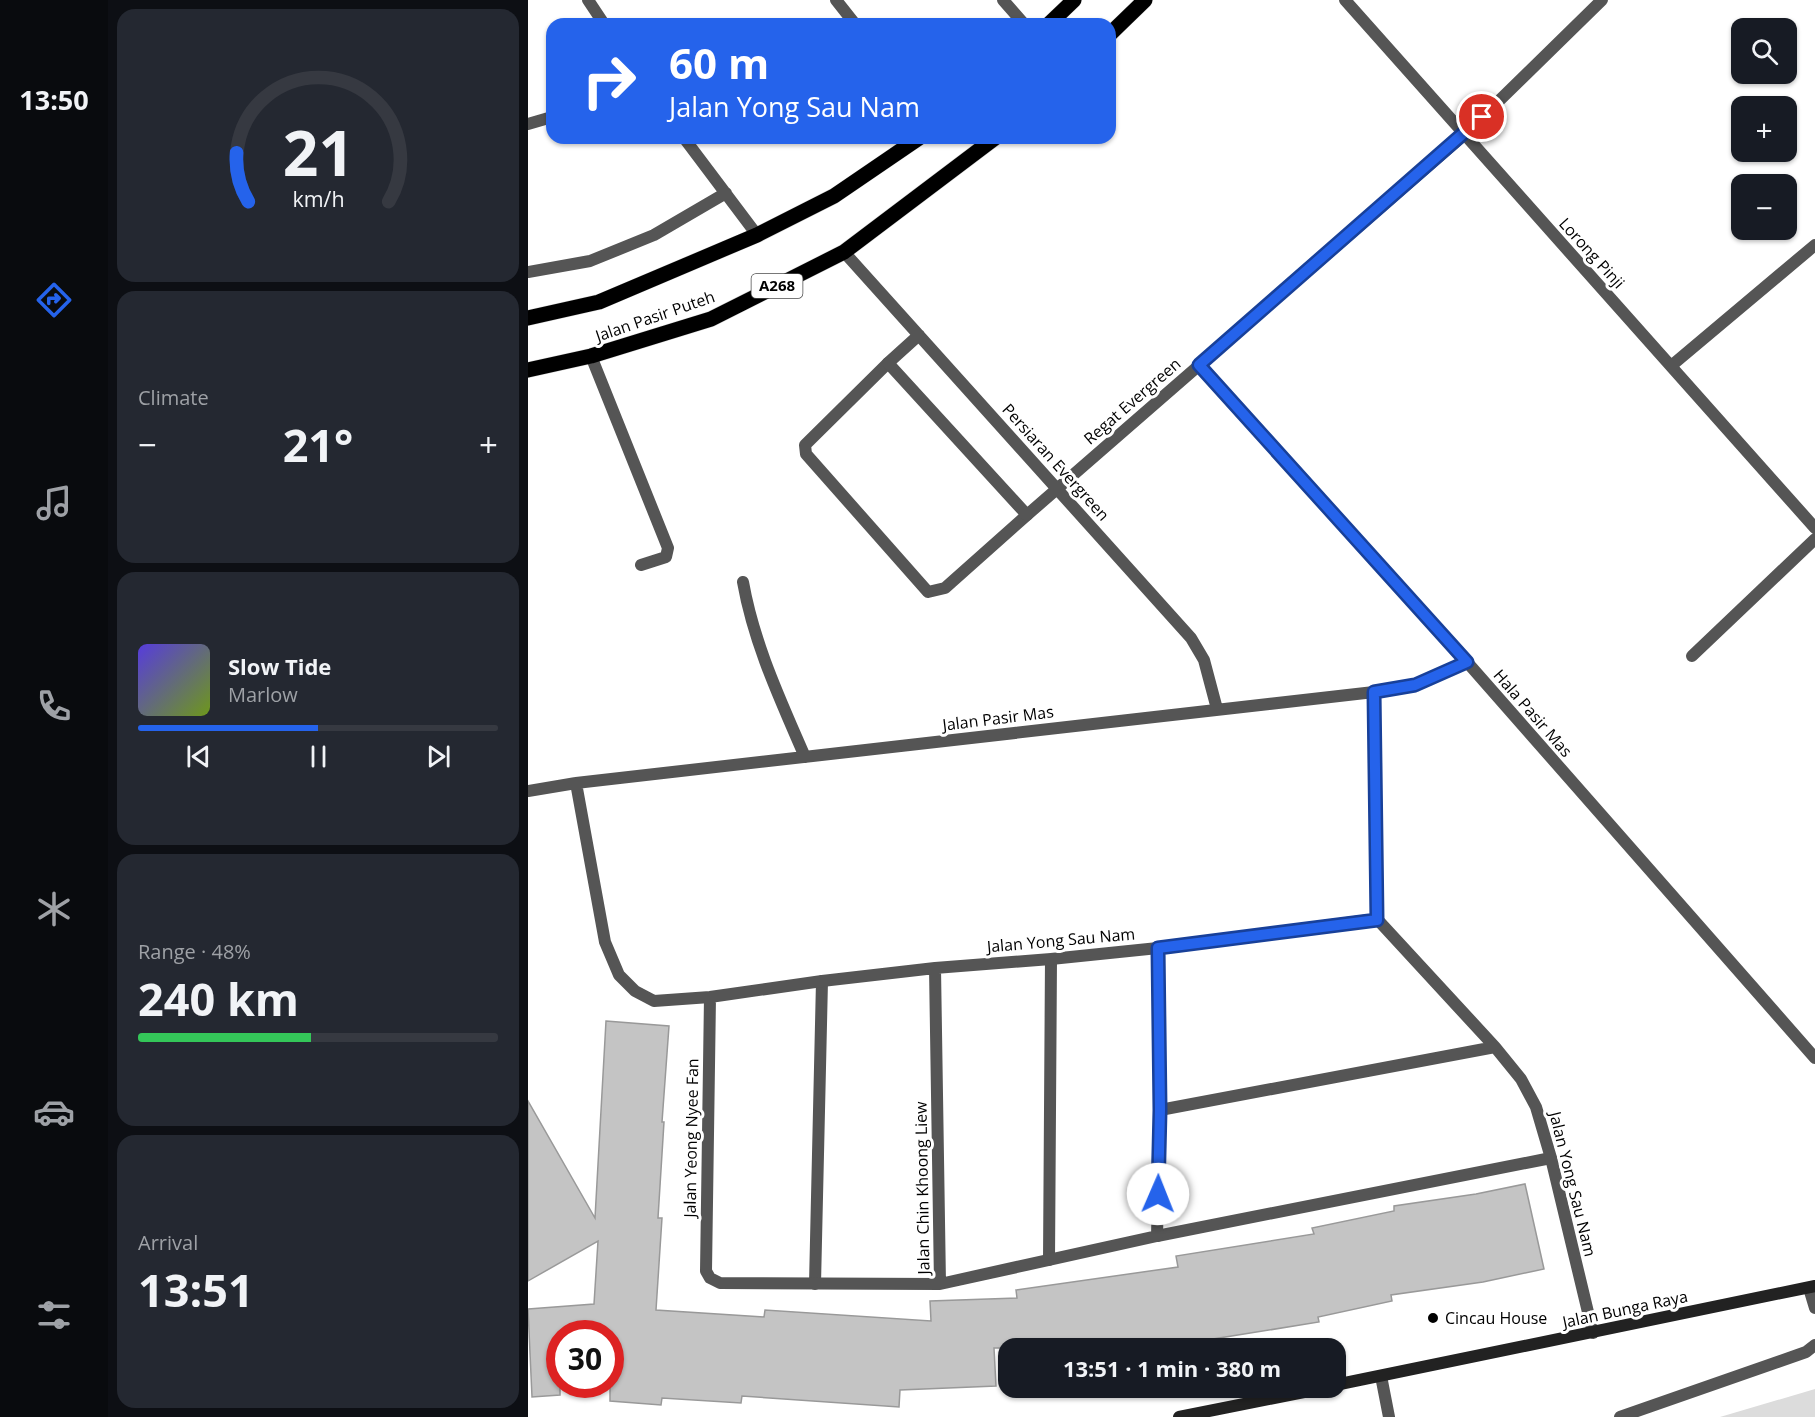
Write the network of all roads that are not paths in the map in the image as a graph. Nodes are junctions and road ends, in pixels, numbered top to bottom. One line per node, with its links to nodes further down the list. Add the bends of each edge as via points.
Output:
1 (588, 0): 8 (street)
2 (836, 0): 9 (street)
3 (1002, 0): 10 (street)
4 (1074, 0): 11 (main road)
5 (1145, 0): 12 (main road)
6 (1345, 0): 15 (street, Lorong Pinji)
7 (1602, 0): 15 (street, Regat Evergreen)
8 (600, 18)
9 (850, 18)
10 (1018, 18)
11 (1055, 18)
12 (1116, 28)
13 (546, 119): 14 (street)
14 (528, 124)
15 (1465, 134): 28 (street, Regat Evergreen); 29 (street, Lorong Pinji)
16 (689, 144): 19 (street)
17 (910, 144): 20 (main road, Jalan Pasir Puteh, via 834,196)
18 (986, 144): 22 (main road, Jalan Pasir Puteh / A268)
19 (726, 193): 20 (street); 23 (street, via 654,235 590,261)
20 (758, 235): 24 (main road, Jalan Pasir Puteh, via 599,302)
21 (1815, 245): 29 (street)
22 (844, 252): 25 (street, Persiaran Evergreen); 26 (main road, Jalan Pasir Puteh / A268, via 711,319)
23 (528, 272)
24 (528, 318)
25 (919, 334): 27 (street); 31 (street, Persiaran Evergreen)
26 (591, 356): 30 (main road, Jalan Pasir Puteh / A268); 35 (street, via 668,548 666,557)
27 (888, 363): 32 (street); 32 (street, Regat Evergreen, via 805,445 806,454 928,592 945,588)
28 (1199, 365): 31 (street, Regat Evergreen); 38 (street, Hala Pasir Mas)
29 (1671, 366): 33 (street, Lorong Pinji)
30 (528, 370)
31 (1057, 489): 32 (street, Regat Evergreen); 40 (street, Persiaran Evergreen, via 1191,638 1204,660)
32 (1027, 515)
33 (1815, 528)
34 (1815, 539): 37 (street)
35 (641, 565)
36 (743, 582): 41 (street, via 760,652)
37 (1692, 656)
38 (1467, 662): 39 (street, Jalan Pasir Mas, via 1415,685); 51 (street, Hala Pasir Mas)
39 (1374, 692): 40 (street, Jalan Pasir Mas); 44 (street)
40 (1217, 709): 41 (street, Jalan Pasir Mas)
41 (805, 757): 42 (street, Jalan Pasir Mas)
42 (576, 783): 43 (street, Jalan Pasir Mas); 49 (street, Jalan Yong Sau Nam, via 605,942 619,975 635,991 654,1001)
43 (528, 790)
44 (1377, 920): 45 (street, Jalan Yong Sau Nam); 50 (street, Jalan Yong Sau Nam)
45 (1158, 948): 46 (street, Jalan Yong Sau Nam); 52 (street)
46 (1051, 959): 47 (street, Jalan Yong Sau Nam); 55 (street)
47 (935, 968): 48 (street, Jalan Yong Sau Nam); 58 (street, Jalan Chin Khoong Liew)
48 (822, 981): 49 (street, Jalan Yong Sau Nam); 57 (street)
49 (710, 997): 56 (street, Jalan Yeong Nyee Fan, via 706,1270)
50 (1495, 1047): 52 (street); 53 (street, Jalan Yong Sau Nam, via 1521,1079 1536,1107)
51 (1815, 1058)
52 (1160, 1110): 54 (street)
53 (1551, 1158): 54 (street); 61 (street, Jalan Yong Sau Nam)
54 (1158, 1236): 55 (street)
55 (1049, 1260): 58 (street)
56 (710, 1278): 57 (street, Jalan Chin Khoong Liew, via 720,1282)
57 (815, 1284): 58 (street, Jalan Chin Khoong Liew)
58 (940, 1284)
59 (1812, 1287): 60 (street); 61 (main road, Jalan Bunga Raya)
60 (1815, 1308)
61 (1593, 1333): 63 (main road, Jalan Bunga Raya)
62 (1815, 1345): 68 (street, via 1806,1352)
63 (1381, 1376): 64 (main road, Jalan Bunga Raya); 67 (street)
64 (1346, 1383)
65 (1274, 1398): 66 (main road)
66 (1179, 1417)
67 (1389, 1417)
68 (1620, 1417)

